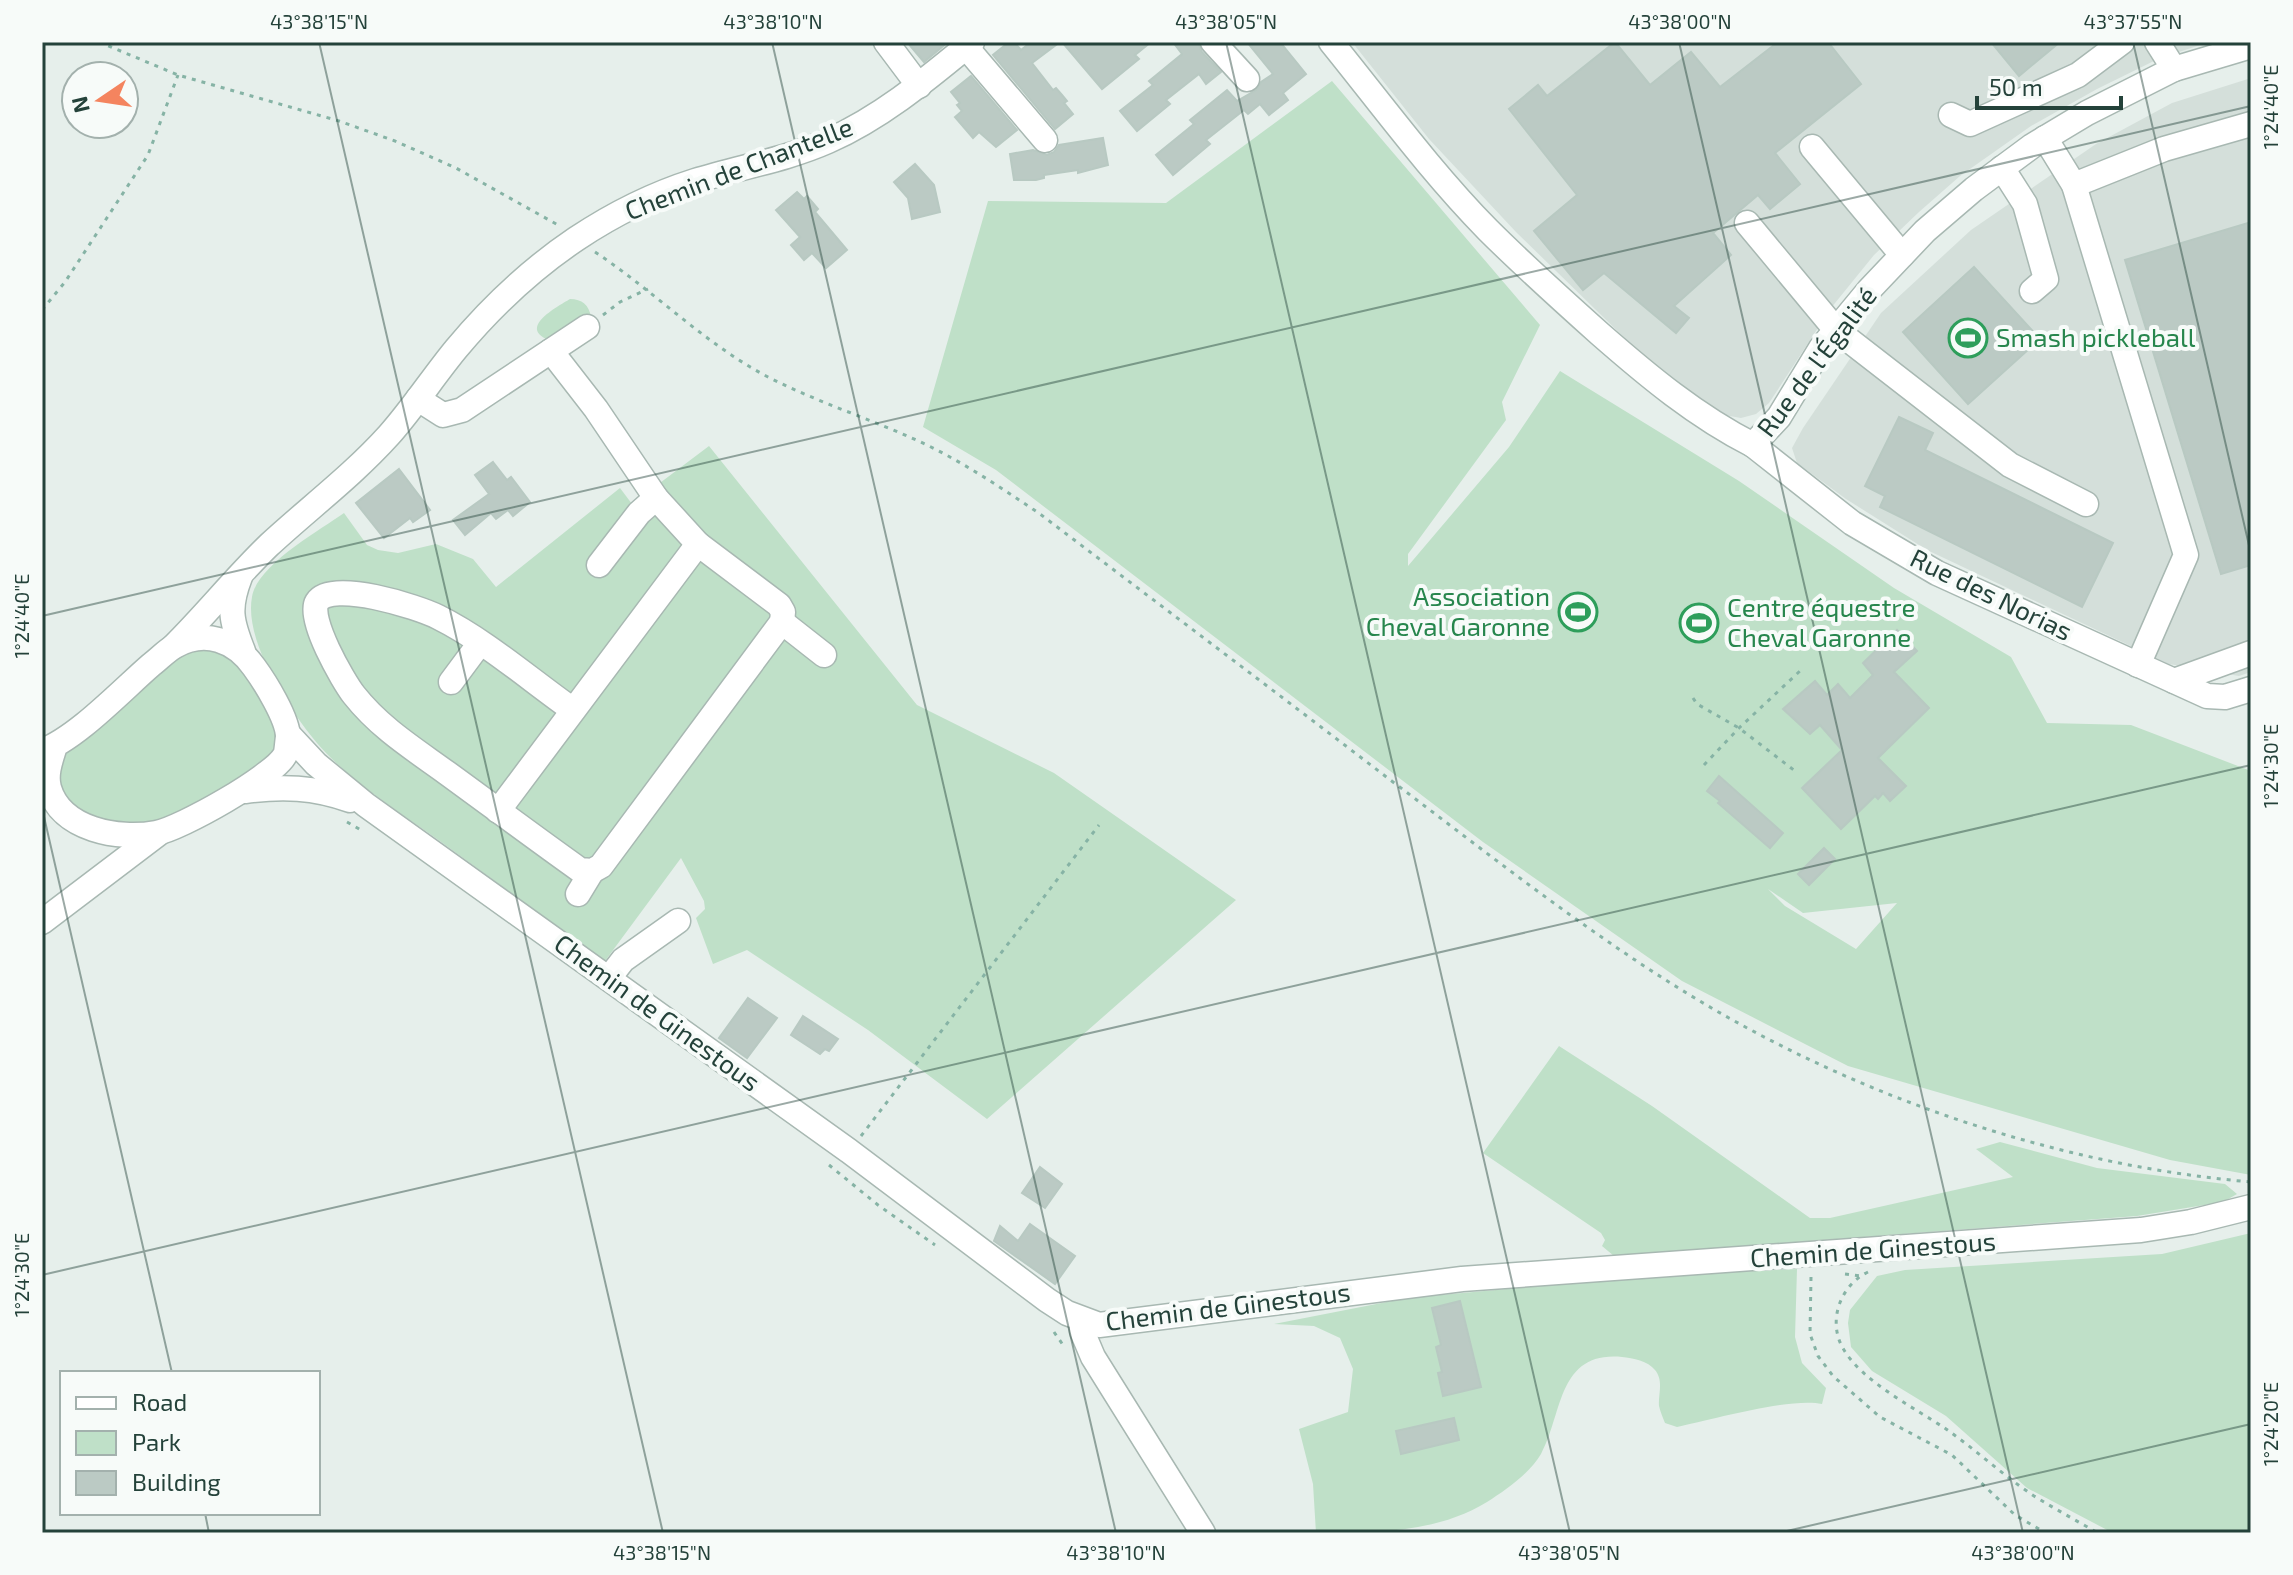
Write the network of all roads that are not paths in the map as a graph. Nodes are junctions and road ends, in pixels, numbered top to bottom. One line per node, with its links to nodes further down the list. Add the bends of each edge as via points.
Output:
1 (886, 42): 10 (street)
2 (1213, 42): 9 (street)
3 (1331, 42): 25 (street, Rue de l'Égalité, via 1486,228 1542,283 1713,425)
4 (2122, 42): 11 (street, via 2078,75 1970,124)
5 (2157, 42): 8 (street)
6 (969, 45): 10 (street, Chemin de Chantelle); 14 (street)
7 (2251, 46): 8 (street, Rue de l'Égalité)
8 (2174, 69): 13 (street, Rue de l'Égalité)
9 (1247, 79)
10 (919, 86): 24 (street, Chemin de Chantelle, via 829,140 781,159 692,182 577,239 497,303)
11 (1951, 115)
12 (2251, 124): 17 (street, via 2164,149)
13 (2045, 138): 16 (street, Rue de l'Égalité); 17 (street)
14 (1045, 140)
15 (1812, 147): 19 (street)
16 (2002, 168): 19 (street, Rue de l'Égalité); 20 (street, via 2025,204 2046,279)
17 (2074, 185): 37 (street, via 2186,555)
18 (1747, 223): 22 (street)
19 (1902, 255): 22 (street, Rue de l'Égalité)
20 (2032, 291)
21 (587, 327): 23 (street)
22 (1836, 330): 25 (street, Rue de l'Égalité, via 1779,417); 27 (street, via 2010,465)
23 (551, 351): 24 (street, via 462,410 443,415); 26 (street)
24 (418, 399): 30 (street, Chemin de Chantelle, via 356,470)
25 (1753, 445): 37 (street, Rue des Norias, via 1852,523 1937,573)
26 (656, 498): 28 (street); 29 (street)
27 (2086, 504)
28 (698, 544): 31 (street, via 779,605); 41 (street)
29 (599, 565)
30 (241, 573): 33 (street, Chemin de Chantelle); 34 (street, via 231,612)
31 (782, 622): 36 (street); 51 (street, via 601,866)
32 (480, 643): 39 (street); 41 (street); 47 (street, via 437,616 411,607 340,591 317,601 315,612 328,649 352,693 380,724)
33 (174, 646): 34 (street, via 205,638); 43 (street, Chemin de Ginestous)
34 (243, 651): 42 (street, Chemin de Ginestous)
35 (2251, 653): 38 (street)
36 (824, 655)
37 (2138, 665): 38 (street, Rue des Norias)
38 (2174, 681): 40 (street, Rue des Norias, via 2207,696)
39 (451, 682)
40 (2251, 689)
41 (573, 710): 47 (street)
42 (288, 734): 44 (street, Chemin de Ginestous, via 285,755 273,769); 46 (street, Chemin de Ginestous)
43 (49, 749): 45 (street, Chemin de Ginestous)
44 (238, 792): 46 (street, Chemin de Ginestous, via 300,787); 49 (street, Chemin de Ginestous)
45 (50, 805): 48 (street, Chemin de Ginestous)
46 (366, 805): 55 (street, Chemin de Ginestous)
47 (498, 811): 51 (street, via 580,870)
48 (105, 832): 49 (street, Chemin de Ginestous); 50 (street, via 111,845)
49 (159, 833): 50 (street)
50 (110, 868): 54 (street)
51 (592, 871): 52 (street)
52 (578, 894)
53 (678, 921): 55 (street, via 623,960)
54 (42, 922)
55 (609, 978): 57 (street, Chemin de Ginestous, via 1047,1300)
56 (2251, 1207): 57 (street, Chemin de Ginestous, via 2141,1230 1462,1279 1099,1325)
57 (1081, 1319): 58 (street, via 1093,1357)
58 (1203, 1533)

